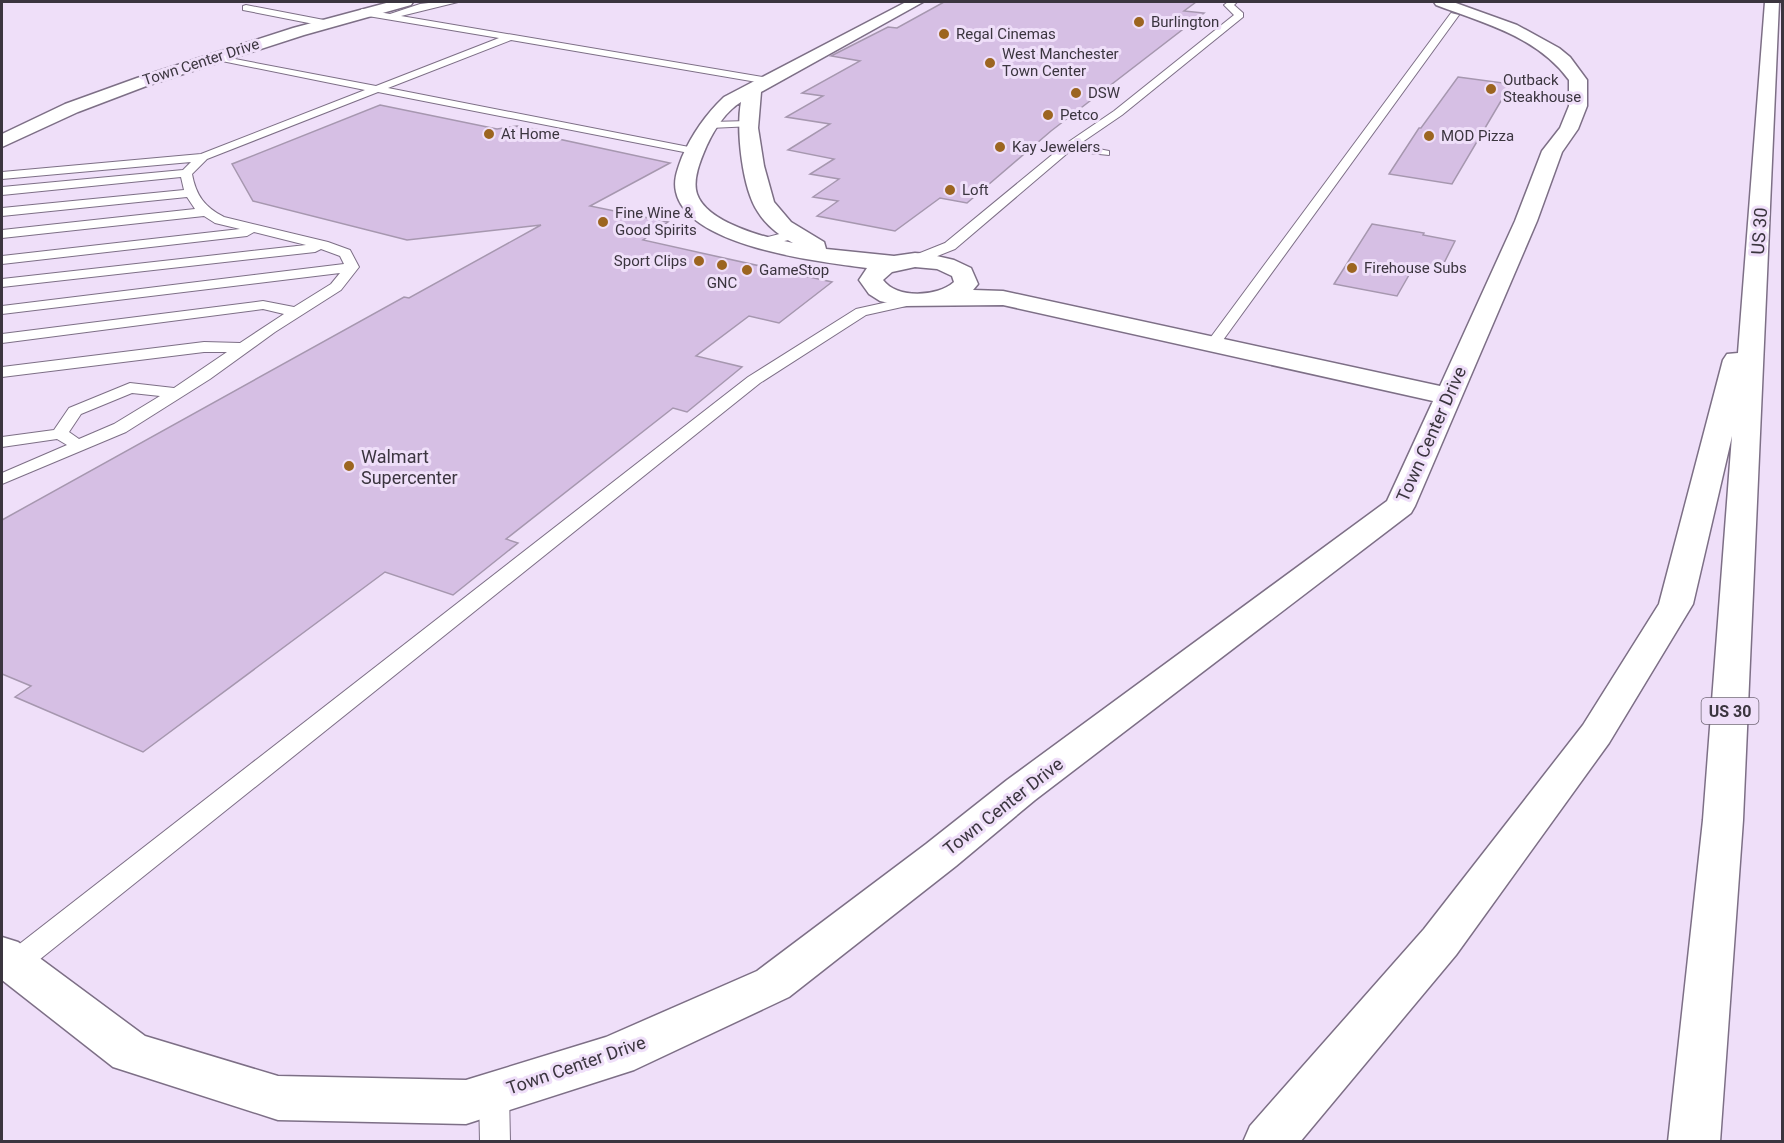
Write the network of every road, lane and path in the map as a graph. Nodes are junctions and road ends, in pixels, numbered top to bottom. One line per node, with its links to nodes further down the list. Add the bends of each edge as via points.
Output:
1 (406, 2): 8 (main road, Town Center Drive)
2 (454, 2): 9 (lane)
3 (916, 2): 13 (main road)
4 (1233, 2): 18 (lane, via 1228,5 1240,15 1118,113)
5 (1772, 2): 38 (main road, US 30 / US 30)
6 (246, 8): 10 (lane)
7 (1448, 8): 47 (lane); 51 (main road, Town Center Drive, via 1534,39 1564,61 1578,80 1578,106 1569,129 1552,152)
8 (362, 12): 9 (lane); 10 (main road, Town Center Drive)
9 (388, 16): 11 (lane)
10 (324, 23): 12 (main road, Town Center Drive)
11 (510, 37): 13 (lane); 14 (lane)
12 (217, 57): 14 (lane); 17 (main road, Town Center Drive, via 81,104)
13 (760, 86): 15 (main road); 16 (main road, via 730,101)
14 (379, 89): 19 (lane); 21 (lane)
15 (749, 124): 16 (lane); 30 (main road, via 762,201 772,216)
16 (710, 125): 19 (main road)
17 (2, 141)
18 (1068, 147): 20 (lane); 36 (lane)
19 (694, 151): 31 (main road, via 685,183 689,200 719,225)
20 (1105, 153)
21 (203, 157): 22 (lane); 23 (lane)
22 (186, 173): 24 (lane); 25 (lane)
23 (2, 175)
24 (2, 191)
25 (189, 193): 26 (lane); 27 (lane)
26 (2, 212)
27 (206, 212): 28 (lane, via 220,220); 29 (lane)
28 (262, 230): 32 (lane); 34 (lane)
29 (2, 234)
30 (795, 234): 31 (lane); 33 (main road)
31 (765, 243): 33 (main road)
32 (328, 247): 37 (lane, via 345,253); 40 (lane)
33 (843, 259): 35 (main road); 39 (main road)
34 (2, 260)
35 (904, 262): 36 (main road); 39 (main road, via 877,270)
36 (958, 264): 41 (main road, via 983,289); 42 (main road, via 962,289)
37 (352, 267): 43 (lane); 44 (lane, via 336,287)
38 (1756, 280): 59 (main road, via 1676,604 1596,734 1440,942); 60 (main road, US 30 / US 30, via 1724,820)
39 (873, 281): 42 (main road, via 886,294); 45 (lane)
40 (2, 284)
41 (1003, 298): 42 (main road); 47 (main road)
42 (924, 300): 45 (lane)
43 (2, 310)
44 (296, 312): 46 (lane, via 263,305); 48 (lane)
45 (861, 312): 56 (lane, via 754,380)
46 (2, 338)
47 (1214, 344): 51 (main road)
48 (243, 348): 49 (lane, via 204,347); 50 (lane)
49 (2, 372)
50 (176, 393): 52 (lane, via 129,388 75,411); 54 (lane, via 120,428)
51 (1449, 396): 57 (main road, Town Center Drive, via 1400,506 1021,790 772,984 616,1055)
52 (60, 434): 53 (lane); 54 (lane)
53 (2, 442)
54 (80, 445): 55 (lane)
55 (2, 479)
56 (8, 960): 57 (main road, Town Center Drive, via 130,1052 278,1098 466,1102)
57 (494, 1094): 58 (lane)
58 (495, 1142)
59 (1268, 1142)
60 (1694, 1142)

